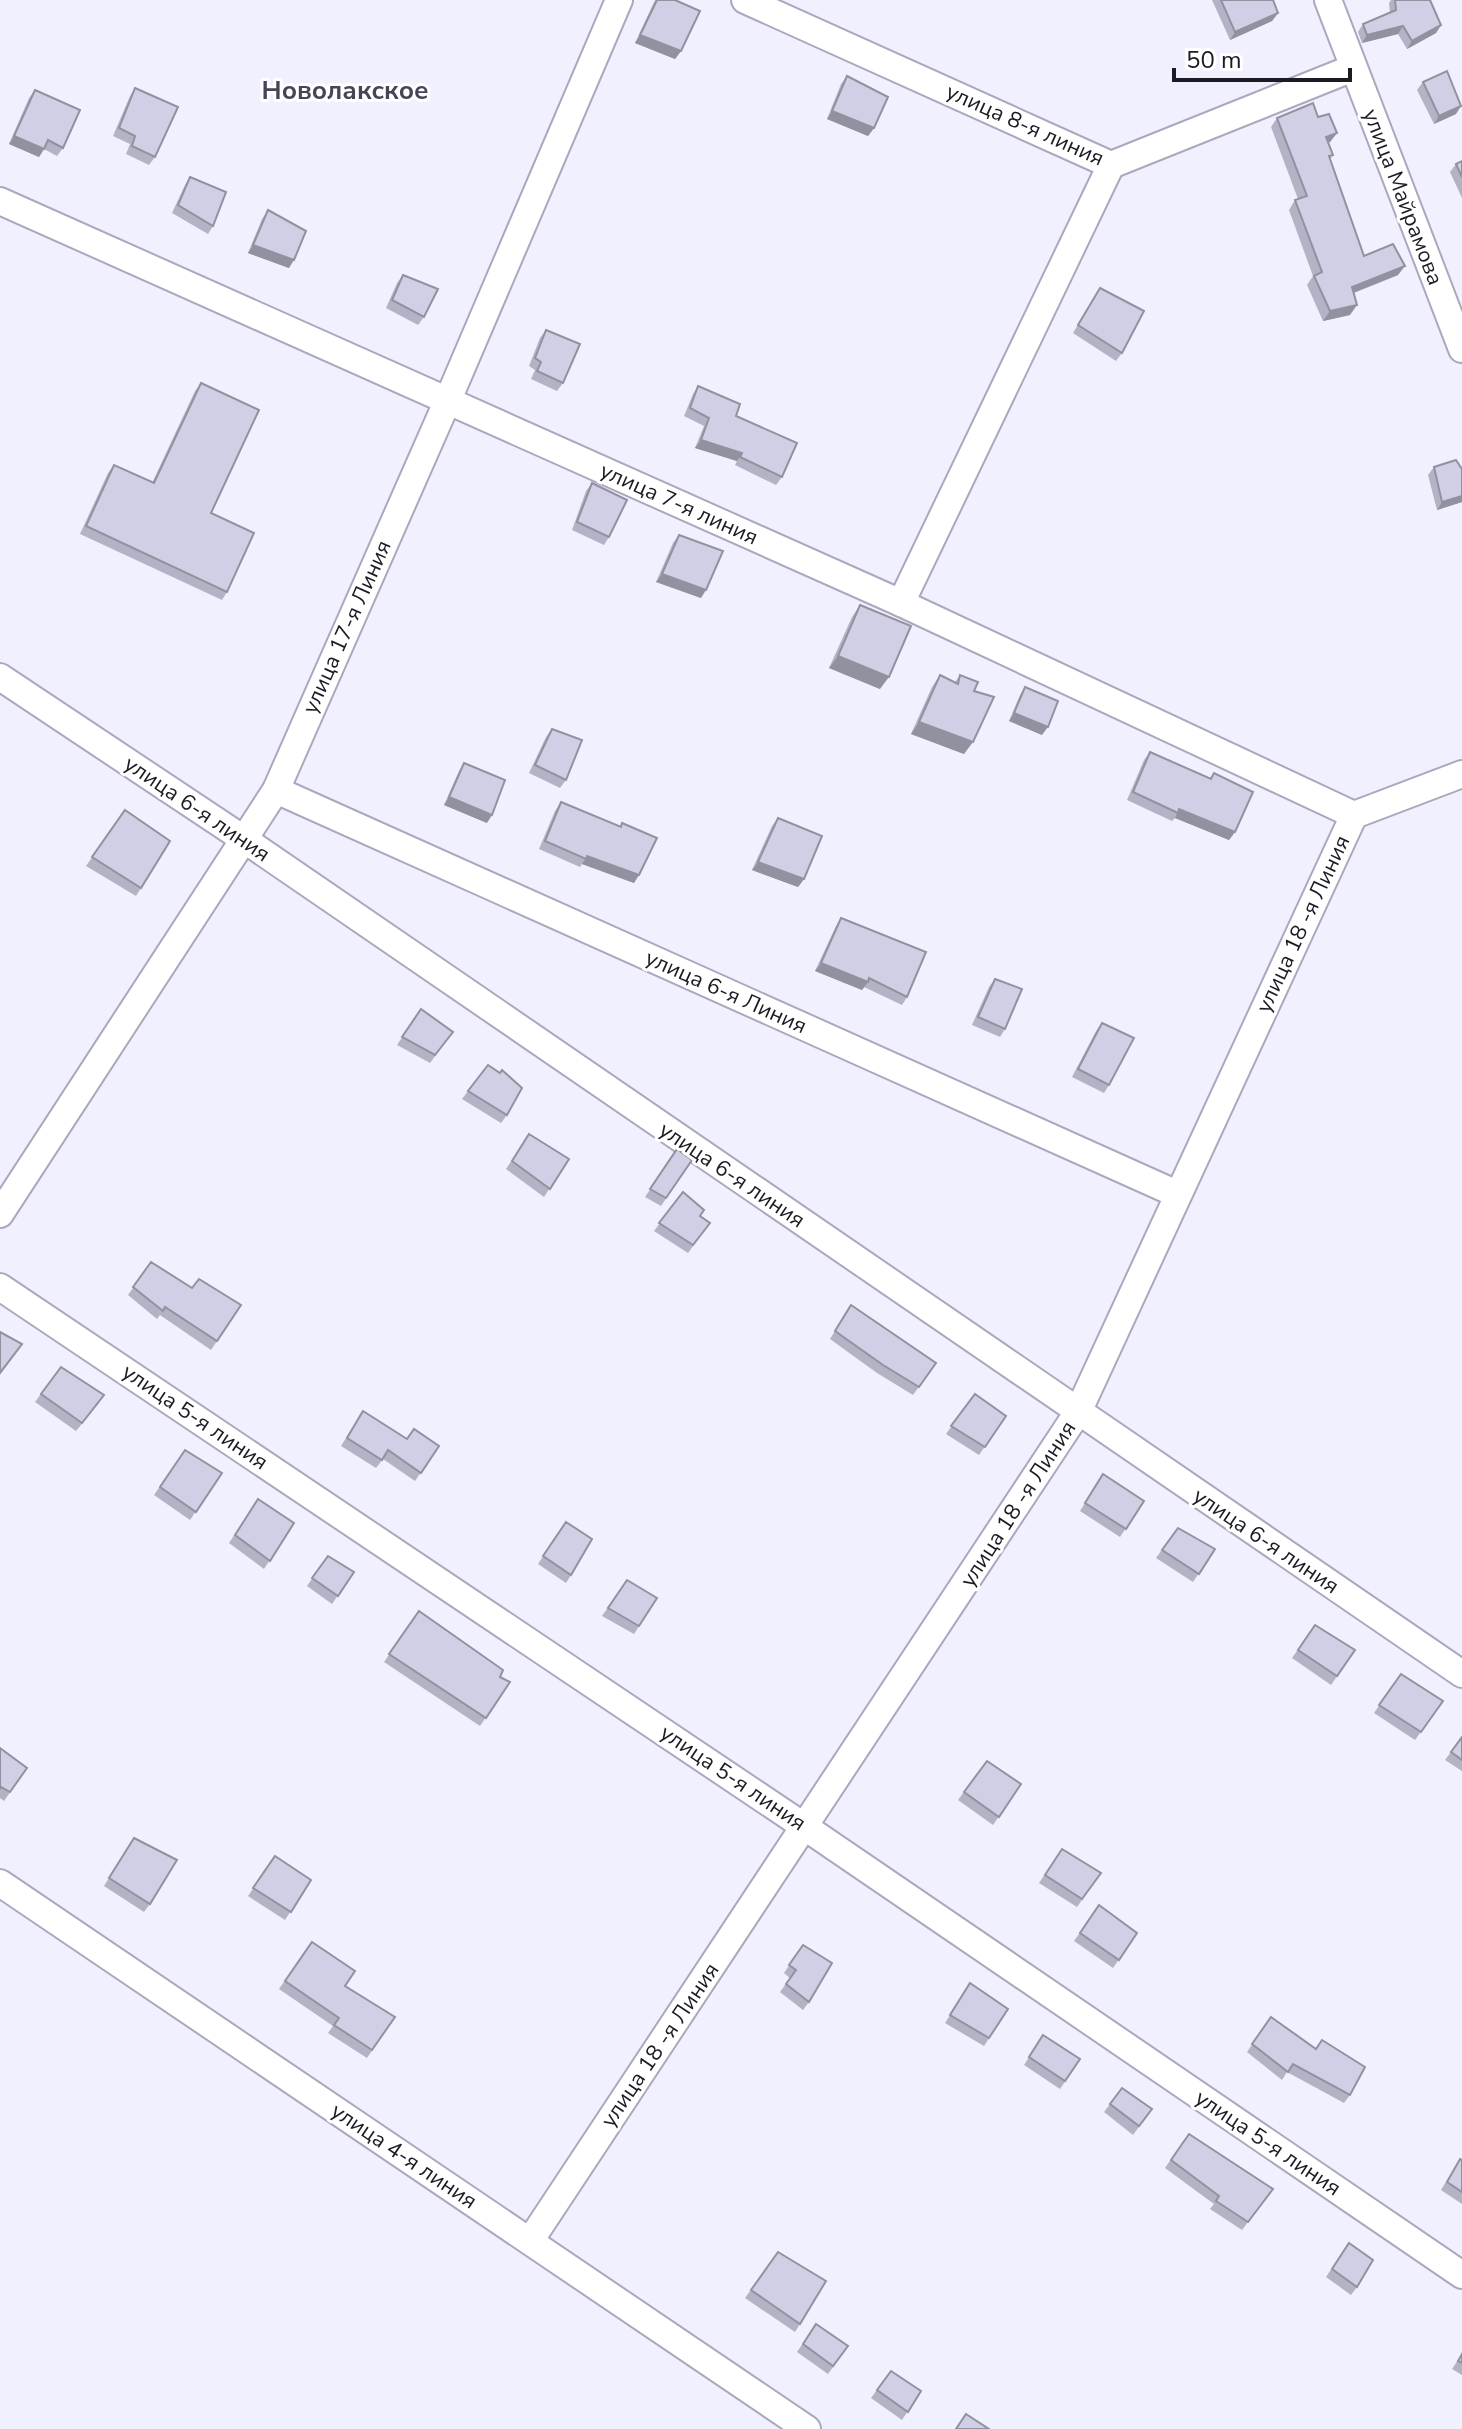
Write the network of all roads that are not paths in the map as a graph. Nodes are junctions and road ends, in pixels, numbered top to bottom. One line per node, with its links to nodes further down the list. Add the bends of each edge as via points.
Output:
1 (619, 0): 8 (street, улица 17-я Линия)
2 (745, 0): 5 (street, улица 8-я линия)
3 (1328, 0): 4 (street, улица Майрамова)
4 (1353, 68): 5 (street, улица 8-я линия); 7 (street, улица Майрамова)
5 (1111, 165): 9 (street)
6 (0, 201): 8 (street, улица 7-я линия)
7 (1462, 349)
8 (447, 402): 9 (street, улица 7-я линия); 12 (street, улица 17-я Линия)
9 (901, 603): 13 (street, улица 7-я линия)
10 (0, 677): 14 (street, улица 6-я линия)
11 (1462, 774): 13 (street, улица 18 -я Линия)
12 (276, 790): 14 (street, улица 17-я Линия); 15 (street, улица 6-я Линия)
13 (1354, 815): 15 (street, улица 18 -я Линия)
14 (245, 840): 16 (street, улица 17-я Линия); 18 (street, улица 6-я линия)
15 (1177, 1194): 18 (street, улица 18 -я Линия)
16 (0, 1214)
17 (0, 1287): 20 (street, улица 5-я линия)
18 (1078, 1412): 19 (street, улица 6-я линия); 20 (street, улица 18 -я Линия)
19 (1462, 1674)
20 (805, 1827): 22 (street, улица 18 -я Линия); 23 (street, улица 5-я линия)
21 (0, 1883): 22 (street, улица 4-я линия)
22 (530, 2241): 24 (street, улица 4-я линия)
23 (1462, 2275)
24 (807, 2429)

